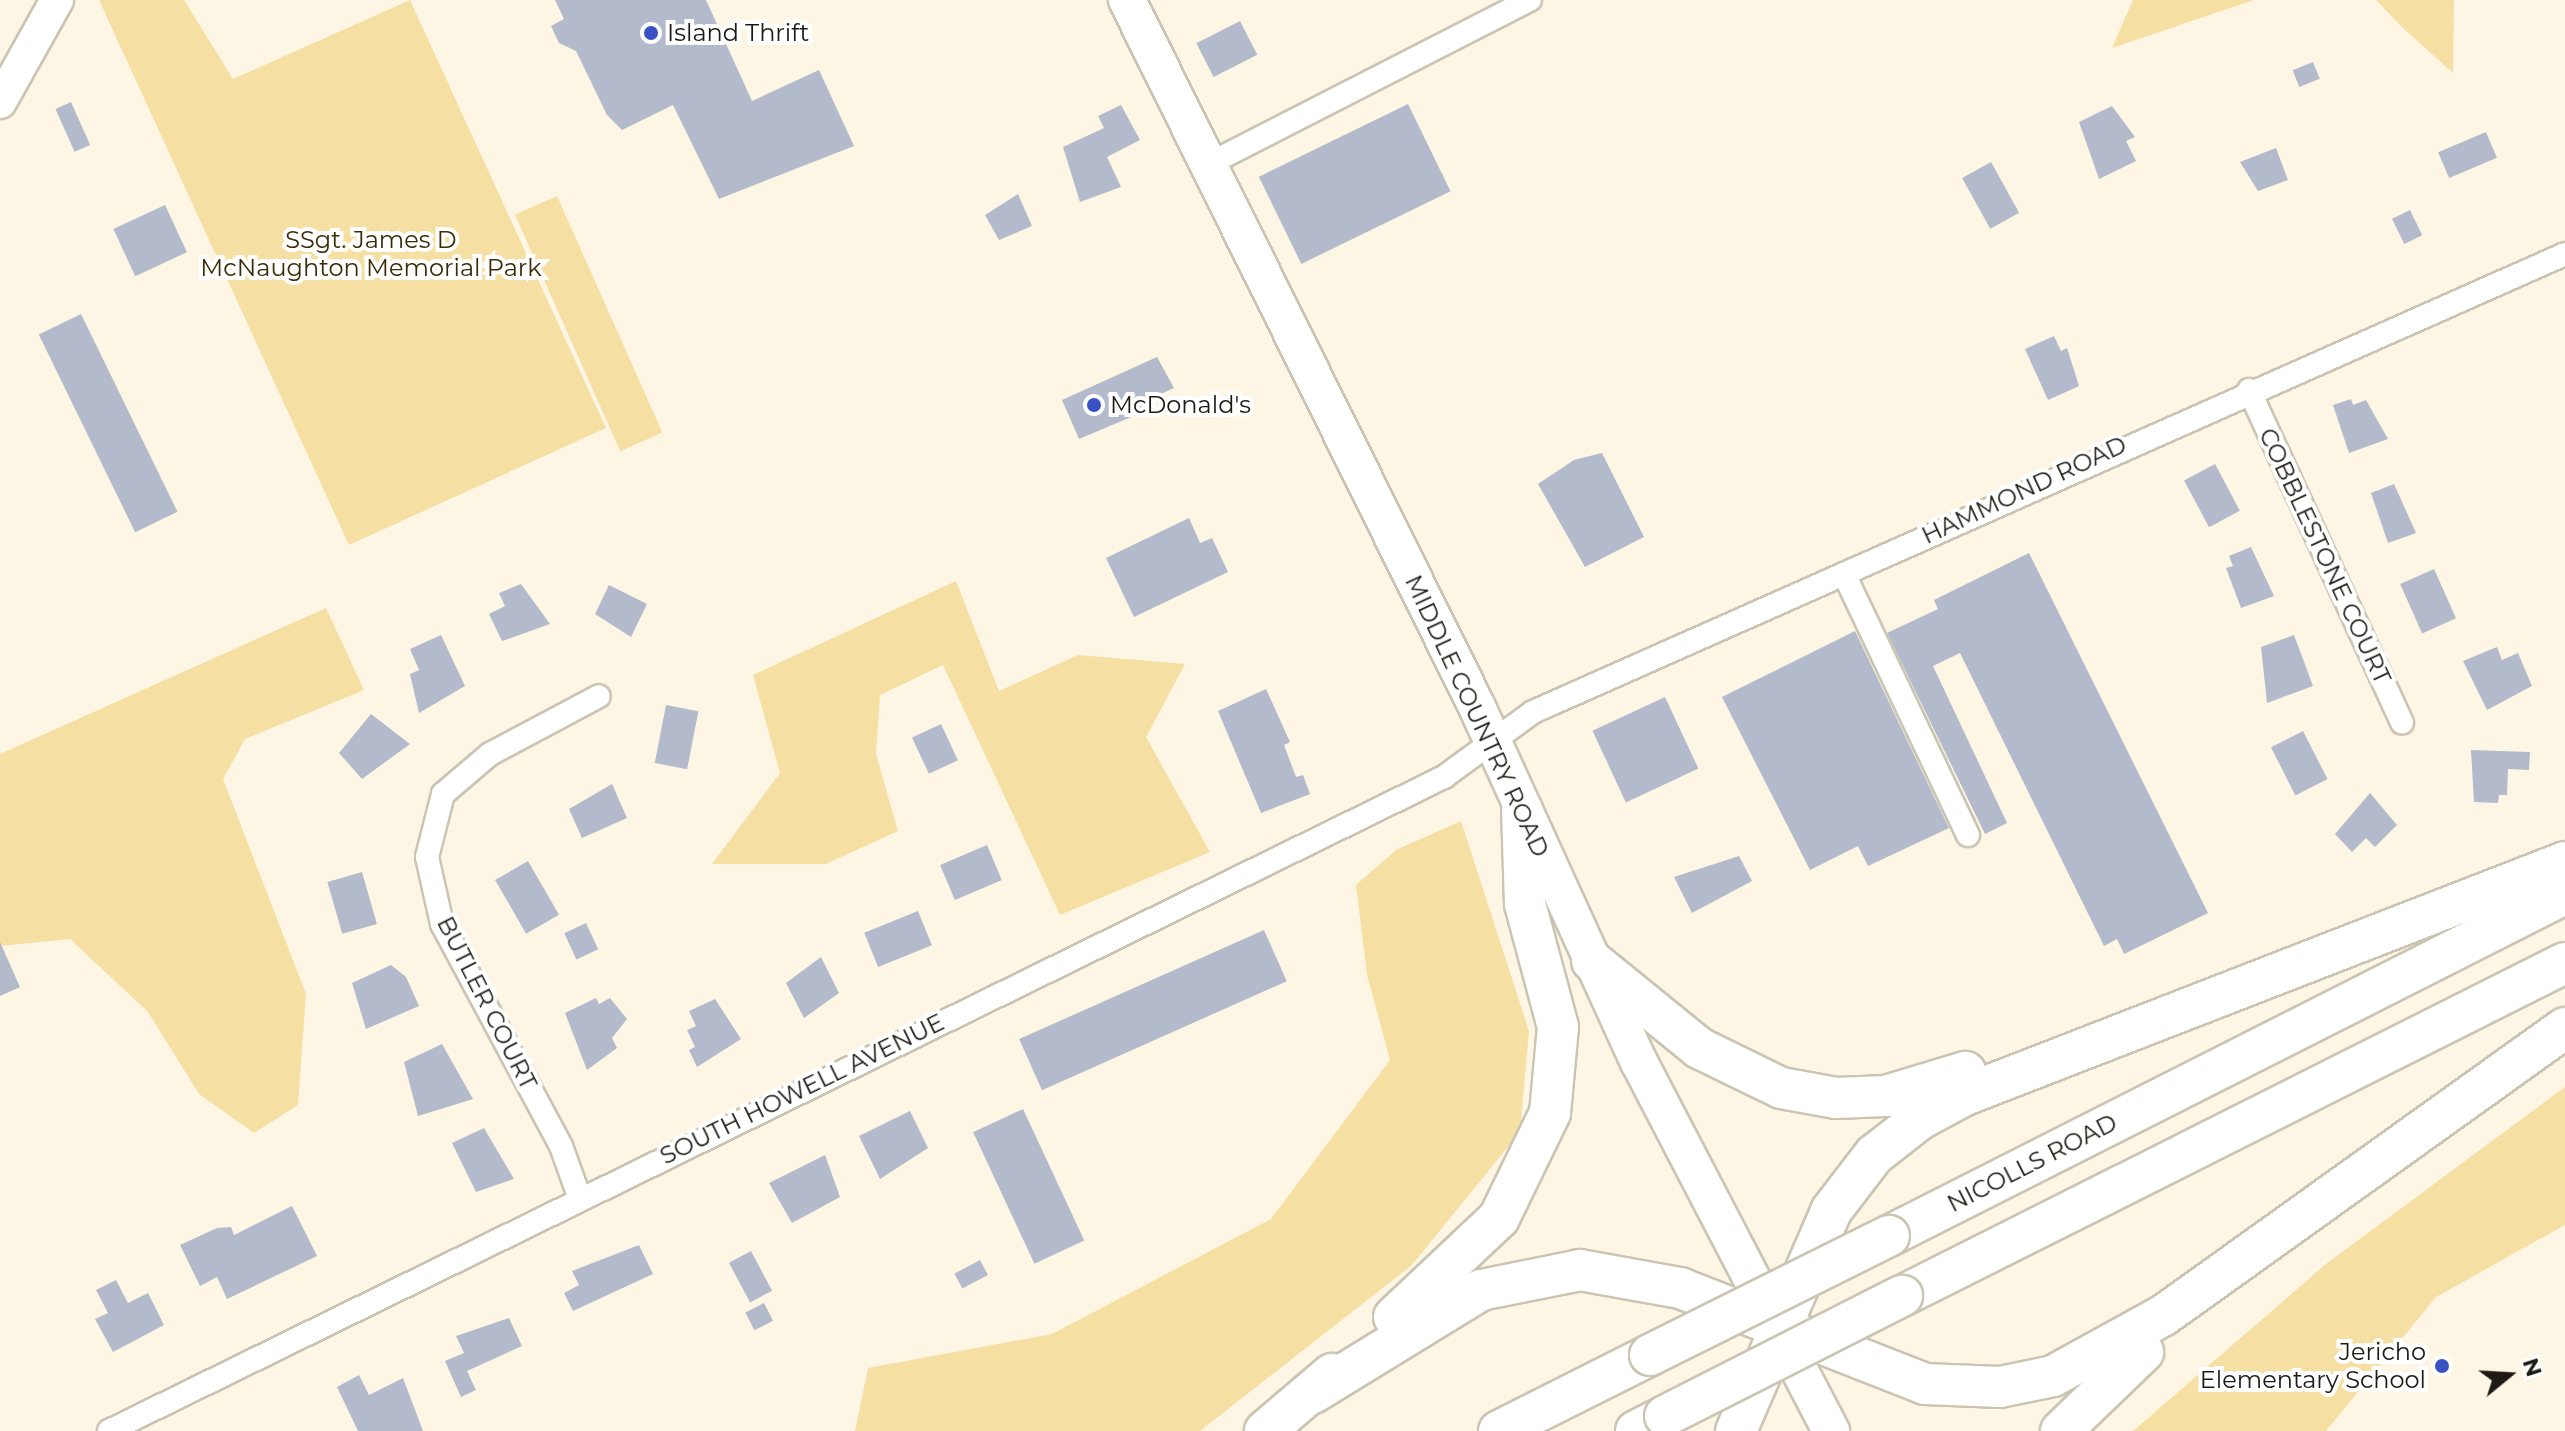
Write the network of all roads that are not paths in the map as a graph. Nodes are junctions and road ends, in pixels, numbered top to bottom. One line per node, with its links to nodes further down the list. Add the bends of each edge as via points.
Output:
1 (57, 0): 4 (street)
2 (1127, 0): 5 (main road, MIDDLE COUNTRY ROAD)
3 (1530, 0): 5 (street)
4 (0, 102)
5 (1205, 166): 11 (main road, MIDDLE COUNTRY ROAD)
6 (2565, 254): 7 (street, HAMMOND ROAD)
7 (2249, 390): 8 (street, HAMMOND ROAD); 10 (street, COBBLESTONE COURT)
8 (1844, 574): 11 (street, HAMMOND ROAD, via 1533,712); 13 (street)
9 (599, 696): 20 (street, BUTLER COURT, via 490,754 443,794 427,857 442,924 561,1146)
10 (2402, 723)
11 (1493, 744): 12 (main road, MIDDLE COUNTRY ROAD); 20 (street, SOUTH HOWELL AVENUE, via 1435,782)
12 (1522, 810): 16 (main road, MIDDLE COUNTRY ROAD); 23 (highway, via 1525,904 1558,1027 1556,1082 1541,1143 1484,1236)
13 (1968, 835)
14 (2565, 862): 19 (highway)
15 (2565, 894): 27 (highway, NICOLLS ROAD, bridge)
16 (1592, 961): 19 (highway, via 1732,1069 1808,1094 1886,1096 1983,1066); 22 (main road, MIDDLE COUNTRY ROAD)
17 (2565, 963): 24 (highway, bridge)
18 (2565, 1028): 21 (highway)
19 (2102, 1043): 22 (highway, via 1942,1105 1874,1155 1831,1211)
20 (580, 1199): 25 (street, SOUTH HOWELL AVENUE)
21 (2254, 1253): 22 (highway, via 2103,1354 2027,1383 1925,1384); 30 (highway)
22 (1778, 1329): 23 (highway, via 1637,1275 1551,1271 1503,1282 1447,1307); 28 (highway); 29 (main road, MIDDLE COUNTRY ROAD)
23 (1313, 1393): 26 (highway)
24 (1651, 1424)
25 (109, 1431)
26 (1265, 1431)
27 (1499, 1431)
28 (1736, 1431)
29 (1831, 1431)
30 (2061, 1431)

